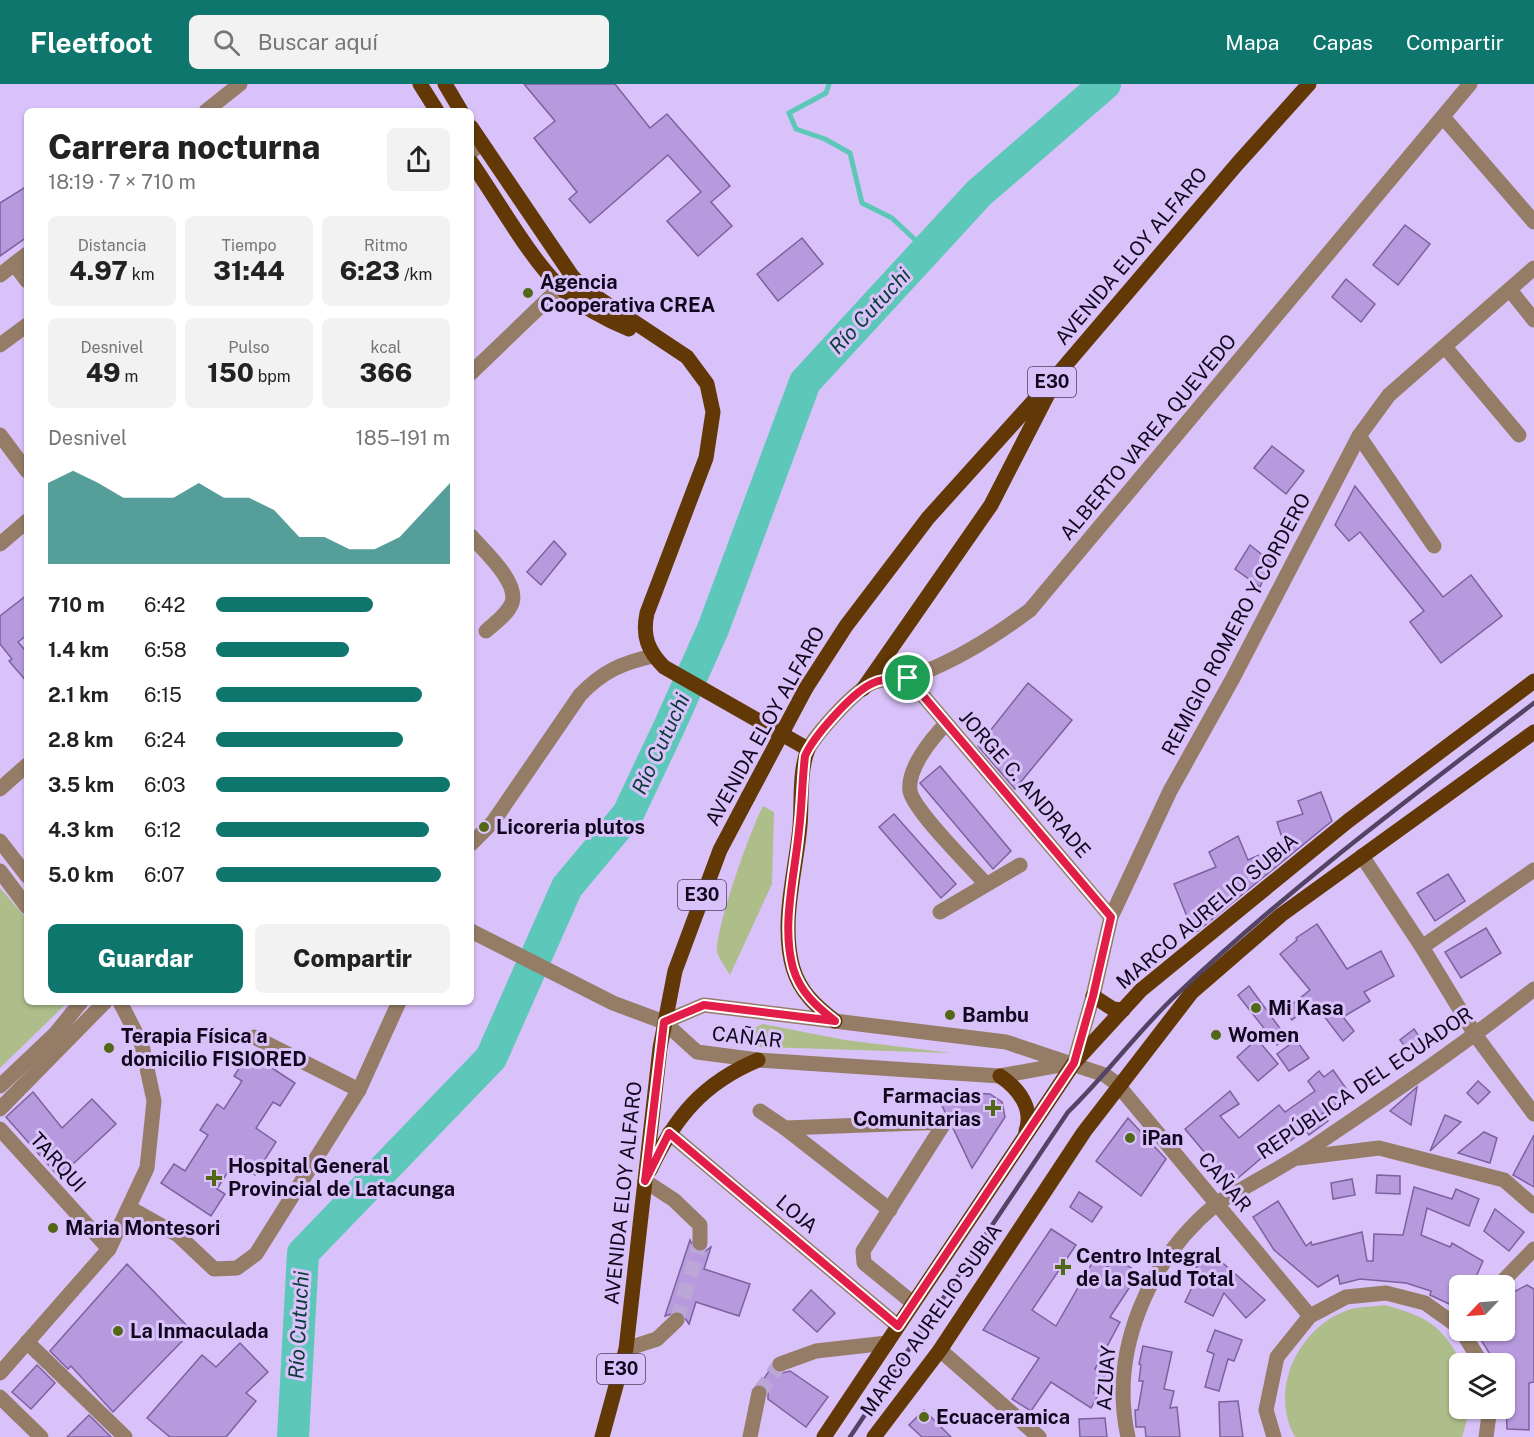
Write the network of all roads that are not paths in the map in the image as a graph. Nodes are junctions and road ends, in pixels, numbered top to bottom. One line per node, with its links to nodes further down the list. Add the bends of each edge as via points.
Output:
1 (240, 84): 7 (street)
2 (420, 84): 6 (main road)
3 (1309, 84): 27 (main road, AVENIDA ELOY ALFARO / E30)
4 (1470, 84): 9 (street, ALBERTO VAREA QUEVEDO)
5 (446, 85): 6 (main road); 8 (main road)
6 (433, 105)
7 (210, 108)
8 (459, 108)
9 (1443, 117): 12 (street); 38 (street, ALBERTO VAREA QUEVEDO, via 1030,610 984,640)
10 (476, 148): 17 (main road)
11 (474, 166): 19 (main road)
12 (1534, 222)
13 (24, 256): 14 (street)
14 (14, 264): 16 (street); 18 (street)
15 (1534, 268): 20 (street, REMIGIO ROMERO Y CORDERO)
16 (0, 275)
17 (572, 276): 19 (street); 23 (main road, via 586,290)
18 (24, 277)
19 (561, 288): 23 (main road, via 625,328); 26 (street)
20 (1510, 290): 21 (street); 25 (street, REMIGIO ROMERO Y CORDERO)
21 (1534, 320)
22 (24, 327): 24 (street)
23 (657, 338): 37 (main road, via 698,369 707,384 713,412 706,458 647,613 645,634)
24 (0, 345)
25 (1445, 347): 29 (street); 30 (street, REMIGIO ROMERO Y CORDERO, via 1389,395)
26 (474, 370)
27 (1059, 374): 40 (main road, via 991,505); 67 (main road, AVENIDA ELOY ALFARO / E30, bridge, via 928,518 846,626 806,688 720,850 675,971)
28 (0, 435): 31 (street)
29 (1519, 435)
30 (1359, 436): 35 (street); 56 (street, REMIGIO ROMERO Y CORDERO, via 1170,791)
31 (24, 467)
32 (24, 524): 34 (street)
33 (474, 539): 36 (street, via 506,575 512,589 512,602 505,614)
34 (0, 544)
35 (1434, 546)
36 (486, 631)
37 (653, 656): 43 (main road, via 664,667); 47 (street, via 625,662 595,679 493,822)
38 (908, 678): 40 (street, ALBERTO VAREA QUEVEDO, via 884,680); 41 (street, JORGE C. ANDRADE)
39 (1534, 681): 65 (main road, MARCO AURELIO SUBIA, via 1348,821 1141,990)
40 (863, 689): 43 (street, ALBERTO VAREA QUEVEDO)
41 (946, 724): 53 (street, via 912,775 910,792 919,808); 56 (street, JORGE C. ANDRADE)
42 (1534, 732): 48 (main road, MARCO AURELIO SUBIA)
43 (808, 749): 66 (main road, via 790,951 802,989 814,1005)
44 (24, 768): 45 (street)
45 (0, 789)
46 (0, 841): 52 (street)
47 (474, 841)
48 (1362, 856): 58 (street); 73 (main road, MARCO AURELIO SUBIA, via 1281,915 1191,992)
49 (1020, 865): 53 (street)
50 (1534, 870): 58 (street)
51 (0, 871): 54 (street)
52 (24, 872)
53 (986, 884): 55 (street)
54 (24, 903)
55 (940, 912)
56 (1111, 917): 60 (street, REMIGIO ROMERO Y CORDERO)
57 (474, 934): 67 (street, via 613,1003)
58 (1422, 947): 68 (street)
59 (1534, 989): 68 (street, REPÚBLICA DEL ECUADOR)
60 (1093, 996): 65 (main road, via 1113,1010); 71 (street, REMIGIO ROMERO Y CORDERO)
61 (79, 1005): 74 (street, via 55,1034)
62 (102, 1005): 76 (street)
63 (122, 1005): 87 (street, via 142,1045 154,1101 147,1168)
64 (398, 1005): 75 (street)
65 (1123, 1010): 71 (main road, MARCO AURELIO SUBIA)
66 (835, 1021): 67 (street, CAÑAR, via 704,1005); 71 (street, CAÑAR, via 1006,1042)
67 (664, 1022): 70 (street, CAÑAR, via 697,1052); 84 (main road, AVENIDA ELOY ALFARO / E30)
68 (1476, 1035): 78 (street); 83 (street, REPÚBLICA DEL ECUADOR)
69 (254, 1037): 75 (street)
70 (758, 1060): 72 (street, CAÑAR); 81 (main road, via 717,1081 699,1096)
71 (1074, 1063): 72 (street, CAÑAR); 73 (street, CAÑAR); 82 (main road, MARCO AURELIO SUBIA)
72 (1000, 1076): 82 (main road, via 1023,1099 1029,1122)
73 (1117, 1084): 85 (street, CAÑAR); 101 (main road, MARCO AURELIO SUBIA)
74 (0, 1086)
75 (358, 1090): 87 (street, via 256,1254 237,1268 214,1269 178,1235)
76 (0, 1109)
77 (760, 1111): 79 (street)
78 (1534, 1114)
79 (784, 1128): 88 (street); 88 (street, via 945,1122)
80 (0, 1129): 90 (street, TARQUI)
81 (669, 1133): 84 (main road); 97 (street, LOJA)
82 (1023, 1137): 93 (main road, MARCO AURELIO SUBIA)
83 (1297, 1158): 85 (street, REPÚBLICA DEL ECUADOR); 86 (street, via 1379,1148 1504,1180)
84 (645, 1181): 89 (street, via 674,1200 700,1225); 100 (main road, AVENIDA ELOY ALFARO / E30)
85 (1215, 1204): 94 (street, CAÑAR); 114 (street, AZUAY, via 1175,1244 1147,1291 1127,1345 1123,1415)
86 (1534, 1206)
87 (130, 1208): 90 (street)
88 (890, 1210): 93 (street, via 863,1251 864,1263)
89 (700, 1243)
90 (109, 1249): 98 (street)
91 (1534, 1249): 92 (street)
92 (1509, 1275)
93 (913, 1303): 97 (main road, MARCO AURELIO SUBIA)
94 (1310, 1316): 96 (street, via 1346,1298 1386,1293 1425,1303); 115 (street, via 1277,1357 1266,1410)
95 (677, 1320): 100 (street, via 657,1340)
96 (1449, 1320)
97 (898, 1326): 99 (main road, MARCO AURELIO SUBIA)
98 (27, 1342): 103 (street); 108 (street)
99 (887, 1343): 102 (street, via 816,1351); 111 (main road, MARCO AURELIO SUBIA)
100 (626, 1348): 109 (main road, AVENIDA ELOY ALFARO / E30)
101 (940, 1350): 112 (main road, MARCO AURELIO SUBIA); 113 (street)
102 (780, 1364)
103 (0, 1373)
104 (759, 1393): 110 (street)
105 (0, 1397): 107 (street)
106 (1488, 1419): 116 (street)
107 (41, 1437)
108 (125, 1437)
109 (602, 1437)
110 (750, 1437)
111 (824, 1437)
112 (874, 1437)
113 (1039, 1437)
114 (1128, 1437)
115 (1274, 1437)
116 (1486, 1437)

